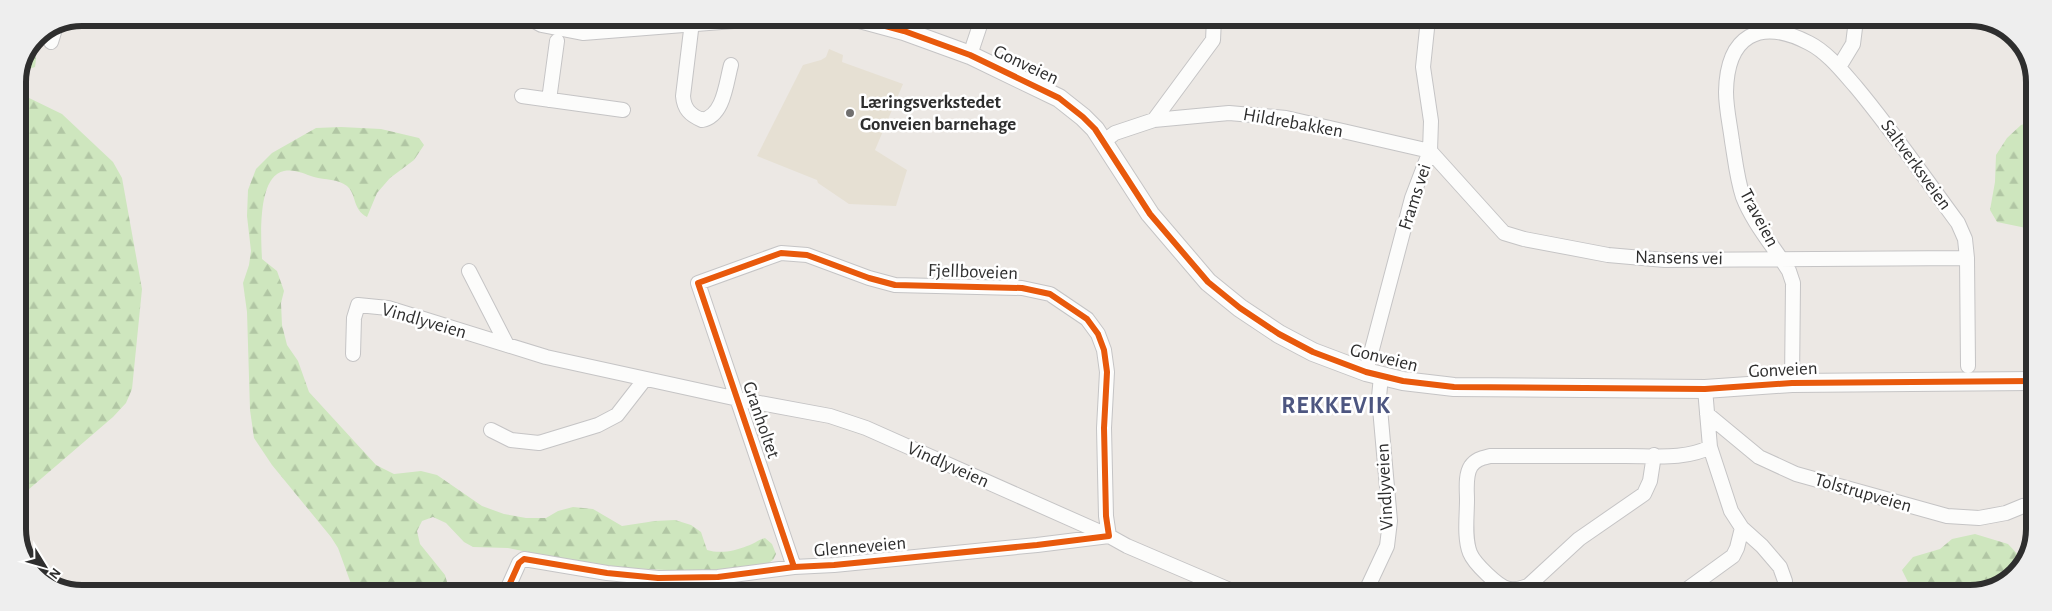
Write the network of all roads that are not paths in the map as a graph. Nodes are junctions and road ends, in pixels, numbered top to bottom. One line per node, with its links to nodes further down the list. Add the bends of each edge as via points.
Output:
1 (557, 26): 2 (street, via 583,31)
2 (644, 26)
3 (692, 26): 14 (street, via 683,96 688,112 694,117 702,120 714,114)
4 (886, 26): 13 (street, Gonveien)
5 (980, 26): 13 (street)
6 (1214, 26): 19 (street, via 1213,40)
7 (1427, 26): 21 (street, Frams vei, via 1423,67 1431,121)
8 (1855, 26): 15 (street, via 1853,44)
9 (1758, 32): 15 (street, Saltverksveien, via 1781,32 1810,43); 22 (street, Traveien, via 1736,52 1730,66 1726,94 1736,168 1744,197)
10 (53, 35): 12 (street)
11 (557, 41): 17 (street)
12 (51, 42)
13 (970, 55): 20 (street, Gonveien, via 1059,98 1083,117)
14 (731, 65)
15 (1839, 67): 23 (street, Saltverksveien, via 1876,110 1958,223 1965,239)
16 (522, 96): 17 (street)
17 (549, 100): 18 (street)
18 (623, 110)
19 (1154, 120): 20 (street, Hildrebakken, via 1115,133); 21 (street, Hildrebakken, via 1228,113 1286,118)
20 (1104, 141): 29 (street, Gonveien, via 1150,214 1208,282 1279,334 1313,352)
21 (1430, 151): 22 (street, Nansens vei, via 1504,234 1608,256 1664,260); 29 (street, Frams vei, via 1412,198)
22 (1781, 258): 23 (street, Nansens vei); 32 (street, Traveien, via 1792,283)
23 (1966, 258): 28 (street, Saltverksveien)
24 (469, 271): 26 (street, Vindlyveien)
25 (698, 283): 34 (street, Granholtet); 41 (street, Fjellboveien, via 781,253 796,253 895,285 1022,288 1050,294 1067,304 1087,319 1104,350)
26 (508, 345): 27 (street, Vindlyveien, via 388,308 358,306 353,329); 30 (street, Vindlyveien, via 546,357)
27 (353, 354)
28 (1968, 366)
29 (1373, 374): 33 (street, Gonveien, via 1454,387); 45 (street, Vindlyveien, via 1379,397 1390,521 1387,546)
30 (646, 379): 34 (street, Vindlyveien); 36 (street, via 617,415 598,425 539,443 511,440)
31 (2026, 381): 32 (street, Gonveien)
32 (1792, 383): 33 (street, Gonveien)
33 (1705, 389): 35 (street)
34 (738, 399): 41 (street, Vindlyveien, via 830,416 866,428); 42 (street, Granholtet)
35 (1708, 414): 37 (street); 39 (street, Tolstrupveien, via 1759,458 1796,474 1947,516 1979,518)
36 (491, 430)
37 (1710, 447): 38 (street, via 1688,455); 40 (street, via 1731,511)
38 (1654, 455): 46 (street, via 1480,458 1469,468 1467,479 1470,553 1475,562); 47 (street, via 1650,481 1644,494 1579,539)
39 (2026, 505)
40 (1742, 528): 48 (street, via 1733,556); 49 (street, via 1780,567)
41 (1109, 536): 42 (street, Glenneveien); 44 (street, Vindlyveien)
42 (794, 567): 43 (street, Glenneveien, via 718,577 658,578 524,559)
43 (509, 585)
44 (1218, 585)
45 (1368, 585)
46 (1502, 585)
47 (1529, 585)
48 (1693, 585)
49 (1785, 585)

